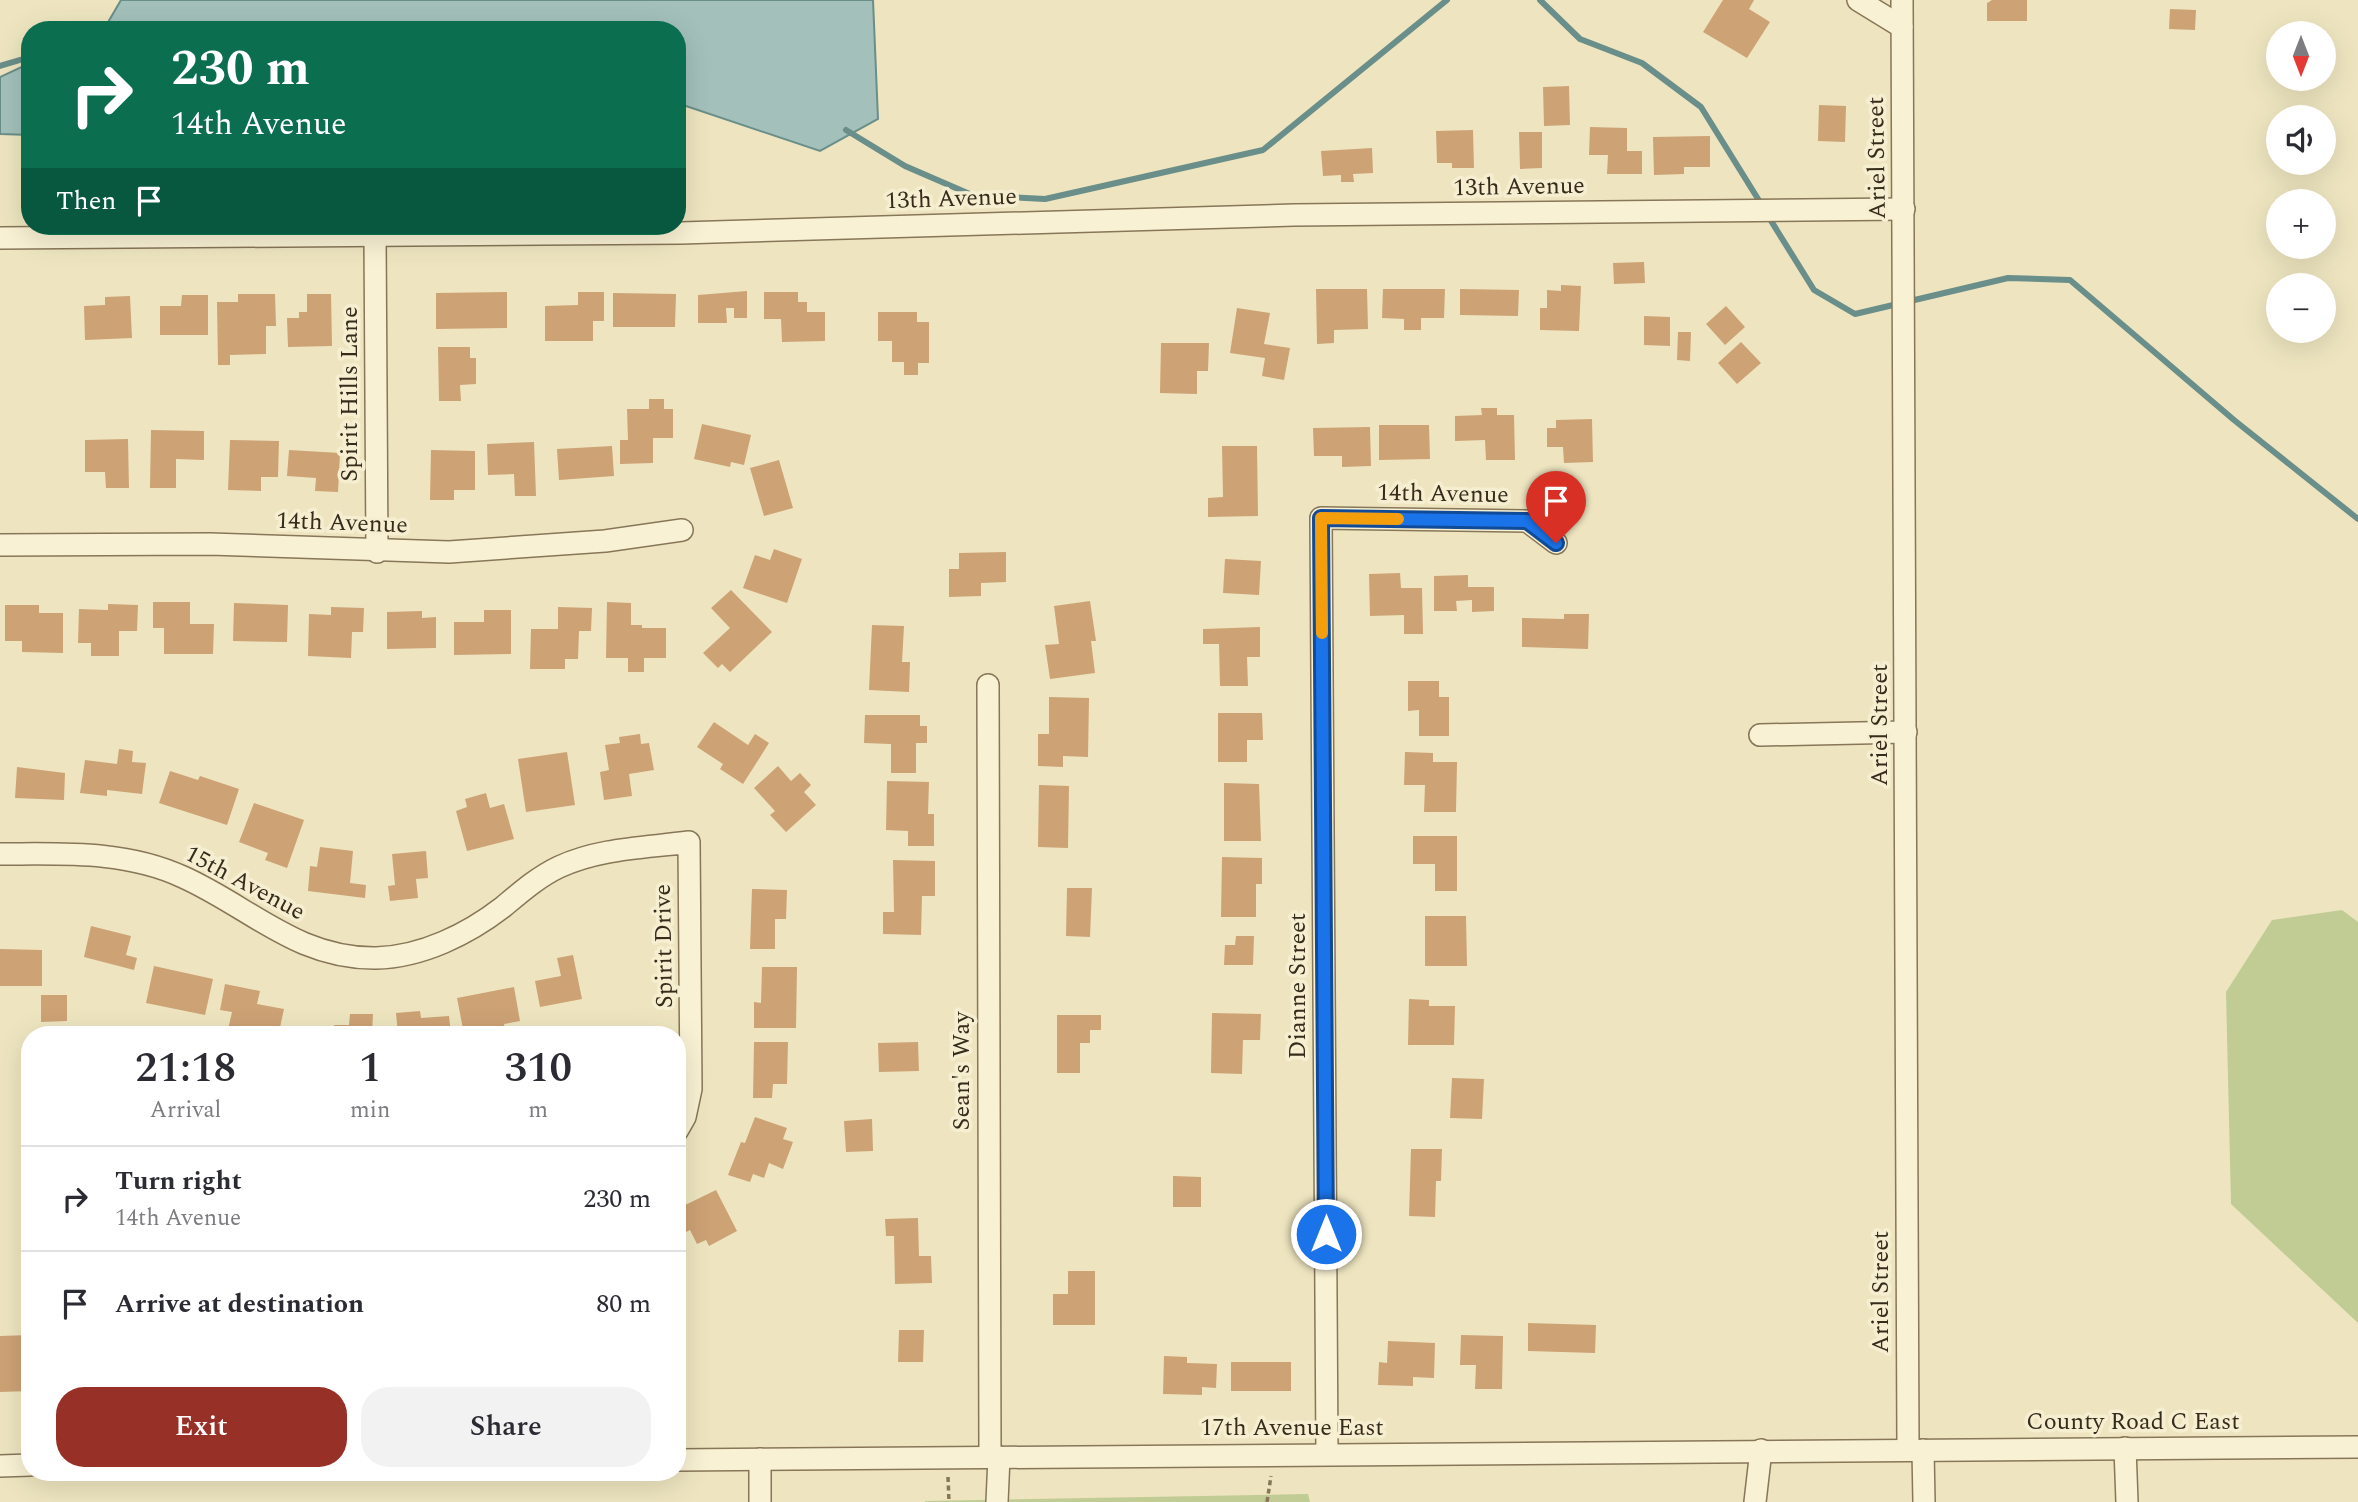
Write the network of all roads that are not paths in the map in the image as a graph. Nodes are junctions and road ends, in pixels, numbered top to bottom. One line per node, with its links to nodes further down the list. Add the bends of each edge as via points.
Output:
1 (1858, 0): 3 (street)
2 (1902, 0): 3 (street, Ariel Street)
3 (1902, 27): 4 (street, Ariel Street)
4 (1905, 209): 5 (street, 13th Avenue, via 1294,215); 15 (street, Ariel Street)
5 (686, 233)
6 (477, 235): 7 (street, 13th Avenue)
7 (375, 236): 8 (street, 13th Avenue); 13 (street, Spirit Hills Lane)
8 (0, 239)
9 (1321, 518): 11 (street, 14th Avenue, via 1527,521); 24 (street, Dianne Street)
10 (682, 530): 13 (street, 14th Avenue, via 527,549)
11 (1556, 543)
12 (0, 545): 13 (street, 14th Avenue, via 210,544)
13 (377, 552)
14 (988, 685): 25 (street, Sean's Way)
15 (1906, 732): 16 (street); 23 (street, Ariel Street)
16 (1760, 735)
17 (689, 842): 18 (street, 15th Avenue, via 585,857 532,883 460,935 432,947 376,958 339,954 279,934 216,894 155,866 97,854); 19 (street, Spirit Drive, via 691,1089)
18 (0, 854)
19 (686, 1112)
20 (2358, 1447): 21 (street, County Road C East)
21 (2125, 1448): 23 (street, County Road C East); 34 (street)
22 (1761, 1450): 23 (street, 17th Avenue East); 24 (street, 17th Avenue East); 32 (street)
23 (1915, 1450): 33 (street, Ariel Street)
24 (1327, 1454): 25 (street, 17th Avenue East)
25 (994, 1457): 26 (street, 17th Avenue East); 31 (street, Sean's Way)
26 (760, 1459): 27 (street, 17th Avenue East); 30 (street)
27 (686, 1460)
28 (21, 1465): 29 (street)
29 (0, 1466)
30 (760, 1502)
31 (997, 1502)
32 (1755, 1502)
33 (1924, 1502)
34 (2127, 1502)

